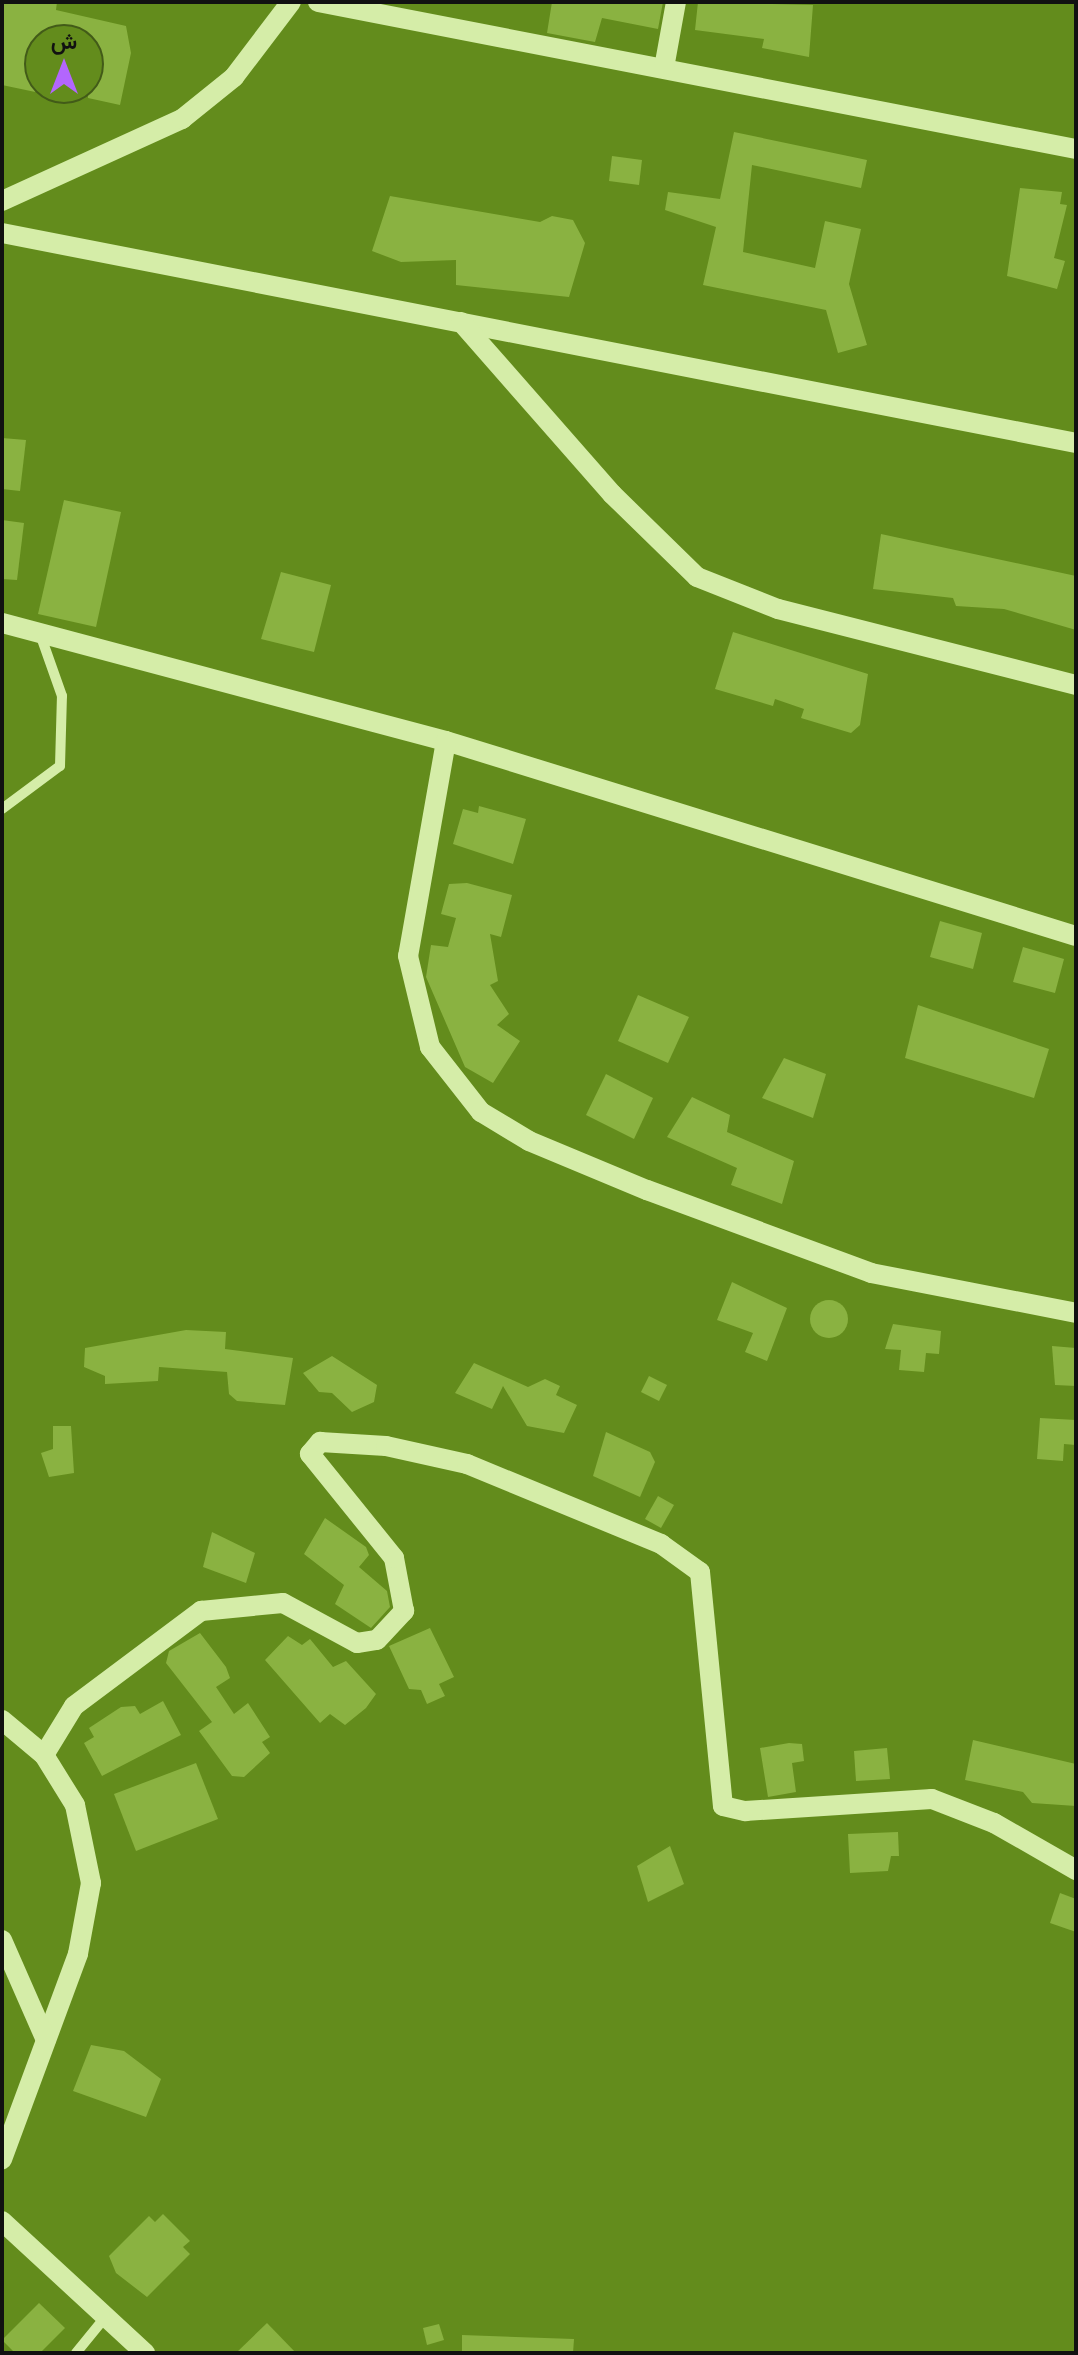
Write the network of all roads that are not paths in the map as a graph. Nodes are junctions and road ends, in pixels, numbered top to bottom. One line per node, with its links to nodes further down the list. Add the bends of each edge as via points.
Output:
1 (291, 2): 6 (street, via 234,77 182,119)
2 (676, 2): 4 (street)
3 (328, 3): 4 (street)
4 (664, 68): 5 (street)
5 (1076, 149)
6 (2, 201)
7 (2, 233): 8 (street)
8 (461, 322): 9 (street); 12 (street, via 612,494 697,577 778,609)
9 (1076, 443)
10 (2, 623): 11 (street)
11 (39, 633): 13 (street); 14 (lane, via 62,696 60,766)
12 (1076, 685)
13 (446, 741): 15 (street); 16 (street, via 408,956 430,1047 481,1112 529,1141 632,1184 871,1273)
14 (2, 809)
15 (1076, 936)
16 (1076, 1313)
17 (2, 1720): 18 (street)
18 (44, 1755): 19 (street, via 74,1706 201,1611 283,1603 357,1643 377,1640 404,1611 394,1558 310,1454 320,1442 386,1446 467,1464 661,1544 700,1572 723,1806 733,1812 932,1799 994,1823); 21 (street, via 75,1805 91,1883 87,1925)
19 (1076, 1870)
20 (2, 1940): 21 (street)
21 (46, 2040): 22 (street)
22 (2, 2159)
23 (2, 2221): 24 (street)
24 (107, 2315): 25 (lane); 26 (street)
25 (76, 2353)
26 (145, 2353)

